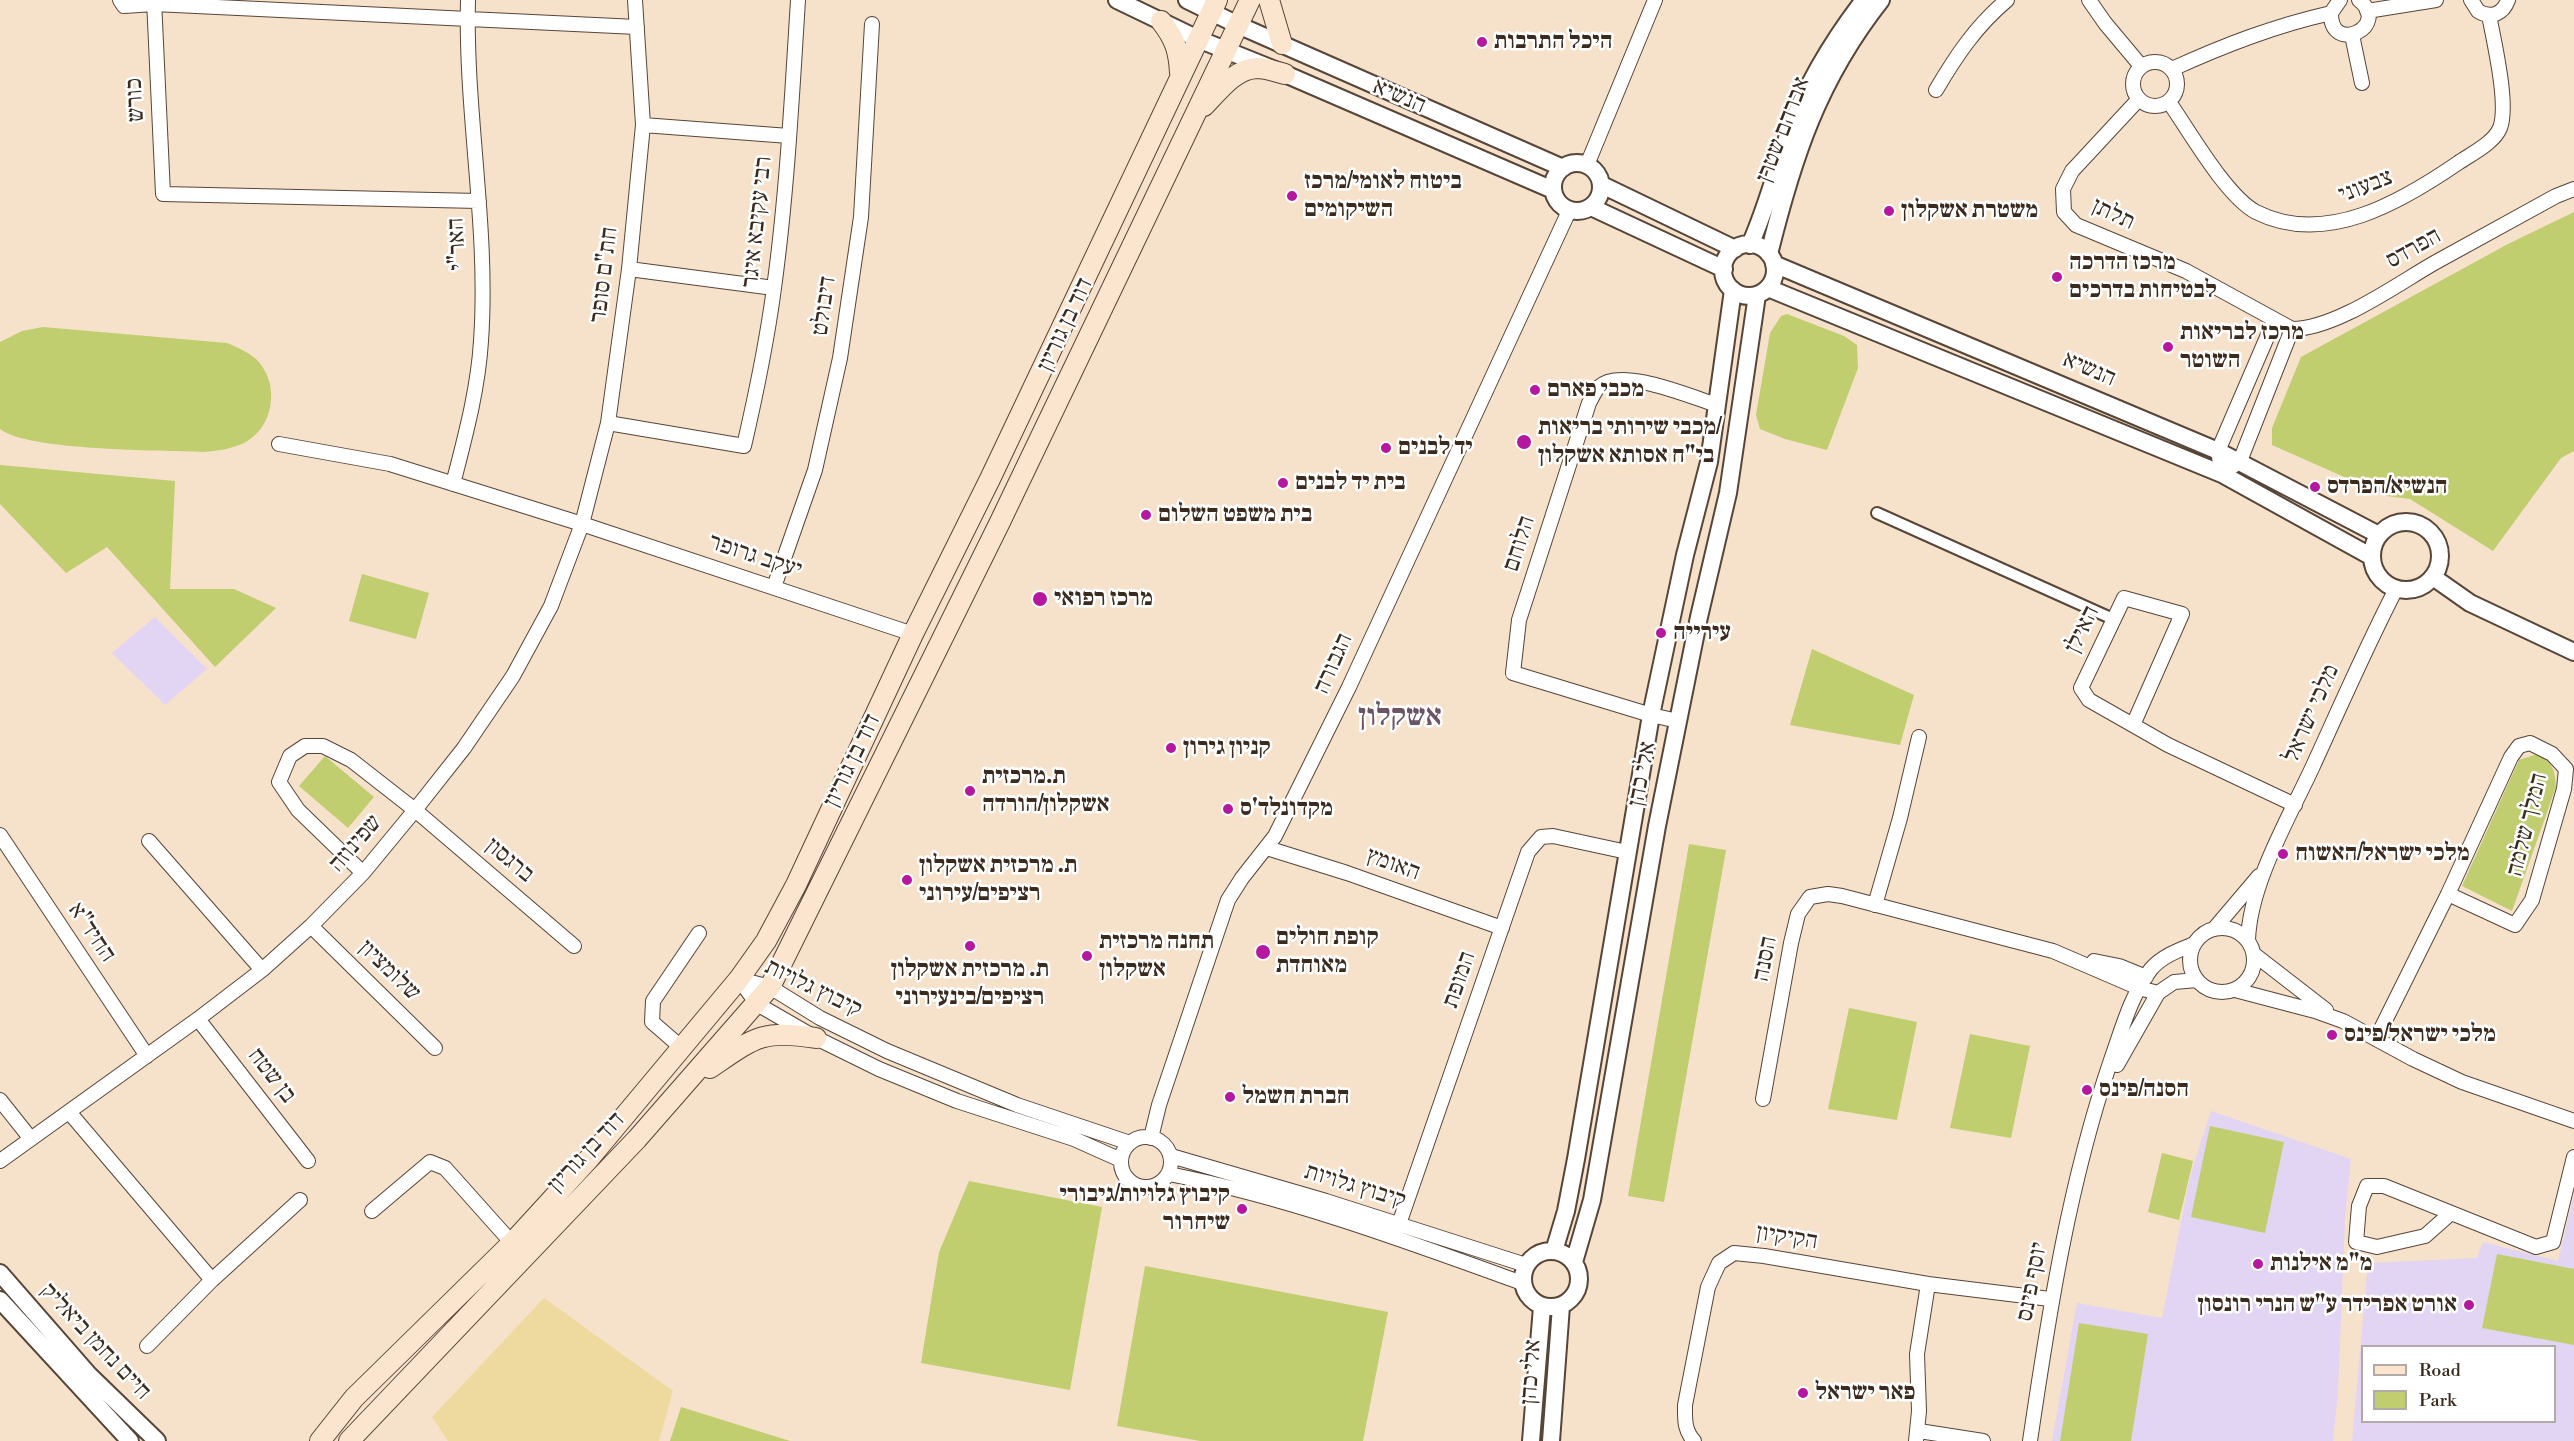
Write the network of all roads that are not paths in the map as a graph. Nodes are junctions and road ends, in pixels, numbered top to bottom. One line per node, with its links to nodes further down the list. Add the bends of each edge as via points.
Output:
1 (120, 0): 19 (street, via 124,6)
2 (468, 0): 25 (street, האר"י)
3 (634, 0): 29 (street, חת"ם סופר)
4 (642, 0): 29 (street, חת"ם סופר)
5 (798, 0): 44 (street, רבי עקיבא איגר)
6 (1117, 0): 26 (street, הנשיא)
7 (1187, 0): 21 (street, הנשיא)
8 (1250, 0): 28 (main road, דוד בן גוריון)
9 (1269, 0): 32 (main road)
10 (1655, 0): 45 (street)
11 (1864, 0): 53 (street, אברהם שטרן, via 1807,90 1790,129 1761,220)
12 (1881, 0): 54 (street, אברהם שטרן, via 1833,71 1816,104 1797,153)
13 (2007, 0): 39 (street, via 1962,46)
14 (2089, 0): 34 (street)
15 (2340, 0): 23 (street)
16 (2436, 0): 22 (street)
17 (2471, 0): 24 (street, via 2478,11)
18 (2508, 0): 24 (street, via 2500,12)
19 (154, 2): 20 (street); 50 (street, כורש, via 164,194)
20 (311, 6): 25 (street)
21 (1214, 6): 28 (street, הנשיא); 31 (main road, דוד בן גוריון)
22 (2363, 6): 30 (street, via 2365,26)
23 (2331, 13): 30 (street, via 2336,29); 35 (street, via 2282,24)
24 (2489, 15): 41 (street, צבעוני, via 2504,113 2499,130 2486,144 2418,190 2352,219 2315,226 2283,224 2254,211 2229,190)
25 (468, 19): 29 (street); 50 (street, האר"י)
26 (1161, 21): 31 (street, הנשיא); 37 (main road, via 1179,51)
27 (872, 24): 74 (street, דיבולט, via 861,217 840,358 815,470)
28 (1238, 25): 32 (street, הנשיא); 33 (main road, דוד בן גוריון)
29 (637, 27): 43 (street, חת"ם סופר)
30 (2352, 35): 38 (street)
31 (1198, 39): 33 (street, הנשיא); 37 (main road, דוד בן גוריון)
32 (1282, 44): 46 (street, הנשיא)
33 (1225, 50): 36 (street, הנשיא); 42 (main road, דוד בן גוריון)
34 (2142, 66): 35 (street, via 2161,62); 40 (street, via 2133,78)
35 (2172, 69): 41 (street, via 2178,83)
36 (1285, 74): 42 (main road, via 1258,68 1244,70); 49 (street, הנשיא)
37 (1180, 76): 77 (main road, דוד בן גוריון)
38 (2362, 83)
39 (1935, 90)
40 (2138, 100): 41 (street, via 2150,106); 60 (street, תלתן, via 2072,171 2063,189 2064,212 2076,225 2186,271)
41 (2169, 102)
42 (1194, 116): 105 (main road, דוד בן גוריון, via 999,524)
43 (643, 125): 44 (street); 55 (street, חת"ם סופר)
44 (789, 136): 57 (street, רבי עקיבא איגר)
45 (1587, 165): 46 (street, via 1572,163); 47 (street, via 1600,177)
46 (1563, 168): 49 (street)
47 (1602, 185): 51 (street, via 1597,203); 53 (street)
48 (2574, 189): 61 (street, הפרדס, via 2335,320 2308,329)
49 (1553, 190): 52 (street, via 1559,204)
50 (479, 201): 68 (street, האר"י, via 481,341 476,395)
51 (1591, 207): 52 (street); 56 (street)
52 (1569, 211): 87 (street, הגבורה, via 1349,687)
53 (1742, 247): 54 (street, via 1760,247); 56 (street, via 1725,261)
54 (1772, 259): 59 (street, via 1773,281); 65 (street, הנשיא)
55 (629, 269): 57 (street); 63 (street, חת"ם סופר)
56 (1724, 269): 58 (street)
57 (774, 288): 63 (street, רבי עקיבא איגר, via 744,446)
58 (1733, 291): 59 (street, via 1748,296); 62 (street, אלי כהן)
59 (1762, 291): 67 (street, הנשיא); 80 (street, אלי כהן, via 1728,493)
60 (2274, 321): 61 (street); 65 (street)
61 (2292, 329): 66 (street)
62 (1717, 405): 79 (street, אלי כהן, via 1709,462); 79 (street, הלוחם, via 1633,379 1599,386 1589,403 1519,620 1513,672)
63 (608, 423): 70 (street, חת"ם סופר)
64 (279, 444): 68 (street, יעקב גרופר, via 390,464)
65 (2218, 451): 66 (street, הנשיא); 67 (street)
66 (2240, 461): 67 (street); 71 (street, הנשיא)
67 (2222, 474): 72 (street, הנשיא)
68 (453, 484): 70 (street, יעקב גרופר)
69 (1877, 513): 76 (street)
70 (582, 524): 74 (street, יעקב גרופר); 84 (street, שפינוזה, via 551,606 513,676 464,748)
71 (2379, 534): 72 (street); 73 (street, via 2397,523 2418,524 2427,529 2439,547 2438,568)
72 (2372, 557): 75 (street, via 2379,577)
73 (2433, 577): 75 (street, via 2416,589); 78 (street, via 2470,603)
74 (774, 587): 77 (street, יעקב גרופר)
75 (2396, 589): 83 (street, מלכי ישראל)
76 (2113, 619): 81 (street, האילן, via 2081,688 2089,700); 81 (street, האילן, via 2124,598 2182,614)
77 (913, 634): 102 (main road, דוד בן גוריון, via 796,885)
78 (2574, 652)
79 (1651, 715): 80 (street, הלוחם); 88 (street, אלי כהן)
80 (1678, 721): 137 (street, אלי כהן, via 1594,1188)
81 (2133, 724): 83 (street, האילן, via 2168,745)
82 (1919, 737): 92 (street)
83 (2295, 805): 89 (street, מלכי ישראל)
84 (414, 810): 90 (street, שפינוזה); 90 (street, ברגסון, via 351,760 323,746 305,746 290,756 279,782 298,810); 99 (street, ברגסון)
85 (0, 835): 115 (street, החיד"א)
86 (148, 841): 101 (street)
87 (1268, 848): 94 (street, האומץ); 122 (street, הגבורה, via 1228,900)
88 (1627, 852): 94 (street, המופת, via 1553,836 1541,837 1528,852); 136 (street, אלי כהן, via 1576,1159)
89 (2270, 859): 95 (street, מלכי ישראל, via 2251,888); 97 (street, מלכי ישראל, via 2252,909)
90 (363, 873): 93 (street, שפינוזה)
91 (2448, 894): 91 (street, המלך שלמה, via 2515,925 2532,900 2564,789 2566,769 2559,759 2530,743 2519,747); 112 (street, המלך שלמה)
92 (1875, 905): 104 (street, הסנה, via 2119,966); 117 (street, הסנה, via 1828,894 1810,897 1798,914)
93 (310, 926): 101 (street, שפינוזה); 113 (street, שלומציון)
94 (1502, 928): 134 (street, המופת)
95 (2214, 929): 97 (street, via 2233,929); 98 (street)
96 (699, 933): 114 (street, via 653,1001 652,1023)
97 (2248, 940): 100 (street)
98 (2194, 944): 103 (street, via 2190,963); 104 (street, יוסף פינס, via 2160,960)
99 (574, 946)
100 (2255, 955): 106 (street, via 2251,976); 110 (street)
101 (262, 970): 109 (street, שפינוזה)
102 (739, 979): 105 (street, קיבוץ גלויות); 108 (street, קיבוץ גלויות); 114 (main road, דוד בן גוריון)
103 (2197, 980): 106 (street, via 2214,992); 107 (street, via 2174,982)
104 (2143, 982): 107 (street, הסנה); 121 (street, יוסף פינס, via 2121,1032)
105 (770, 987): 108 (main road, דוד בן גוריון); 124 (street, קיבוץ גלויות, via 820,1018 887,1051 1017,1105)
106 (2235, 990): 110 (street)
107 (2158, 993): 121 (street, יוסף פינס, via 2121,1057)
108 (757, 1004): 111 (street, קיבוץ גלויות); 116 (main road, דוד בן גוריון)
109 (198, 1019): 115 (street, שפינוזה); 129 (street, בן שטח)
110 (2343, 1021): 112 (street)
111 (816, 1038): 116 (main road, via 774,1034 759,1037); 127 (street, קיבוץ גלויות, via 918,1086 1074,1139)
112 (2376, 1039): 120 (street, via 2462,1082)
113 (435, 1048)
114 (682, 1048): 135 (main road, דוד בן גוריון)
115 (147, 1056): 119 (street, שפינוזה)
116 (681, 1089): 149 (main road, דוד בן גוריון)
117 (1763, 1099)
118 (0, 1100): 123 (street)
119 (69, 1112): 123 (street, שפינוזה); 140 (street)
120 (2574, 1121)
121 (2087, 1133): 143 (street, יוסף פינס)
122 (1151, 1137): 124 (street); 125 (street, via 1164,1144)
123 (32, 1139): 128 (street, שפינוזה)
124 (1130, 1143): 127 (street)
125 (1171, 1156): 130 (street); 134 (street, קיבוץ גלויות)
126 (2574, 1157): 133 (street, via 2553,1242 2536,1247)
127 (1121, 1160): 130 (street, via 1125,1175 1143,1188 1158,1185)
128 (0, 1161)
129 (308, 1161)
130 (1169, 1174): 141 (street, קיבוץ גלויות, via 1225,1185 1336,1218)
131 (300, 1200): 140 (street)
132 (372, 1211): 135 (street, via 430,1162 445,1168)
133 (2451, 1213): 133 (street, via 2426,1236 2377,1247 2356,1242 2359,1206 2367,1186 2384,1186)
134 (1400, 1224): 138 (street, קיבוץ גלויות)
135 (512, 1243): 152 (main road, דוד בן גוריון, via 354,1398)
136 (1554, 1251): 137 (street); 138 (street, via 1538,1254)
137 (1574, 1262): 145 (street, via 1578,1287 1575,1295)
138 (1526, 1265): 141 (street)
139 (0, 1273): 151 (street, חיים נחמן ביאליק, via 89,1375)
140 (212, 1280): 147 (street)
141 (1522, 1283): 146 (street, via 1528,1298)
142 (1928, 1284): 143 (street, הקיקיון); 148 (street, via 1917,1354); 155 (street, הקיקיון, via 1764,1256 1734,1253 1719,1263 1708,1287 1685,1405 1685,1423)
143 (2050, 1299): 157 (street, יוסף פינס)
144 (0, 1300): 150 (street, חיים נחמן ביאליק)
145 (1561, 1306): 146 (street); 154 (street, אלי כהן)
146 (1542, 1307): 153 (street, אלי כהן)
147 (147, 1346)
148 (1917, 1436): 156 (street)
149 (352, 1438)
150 (130, 1441)
151 (157, 1441)
152 (320, 1441)
153 (1531, 1441)
154 (1551, 1441)
155 (1694, 1441)
156 (1983, 1441)
157 (2030, 1441)

